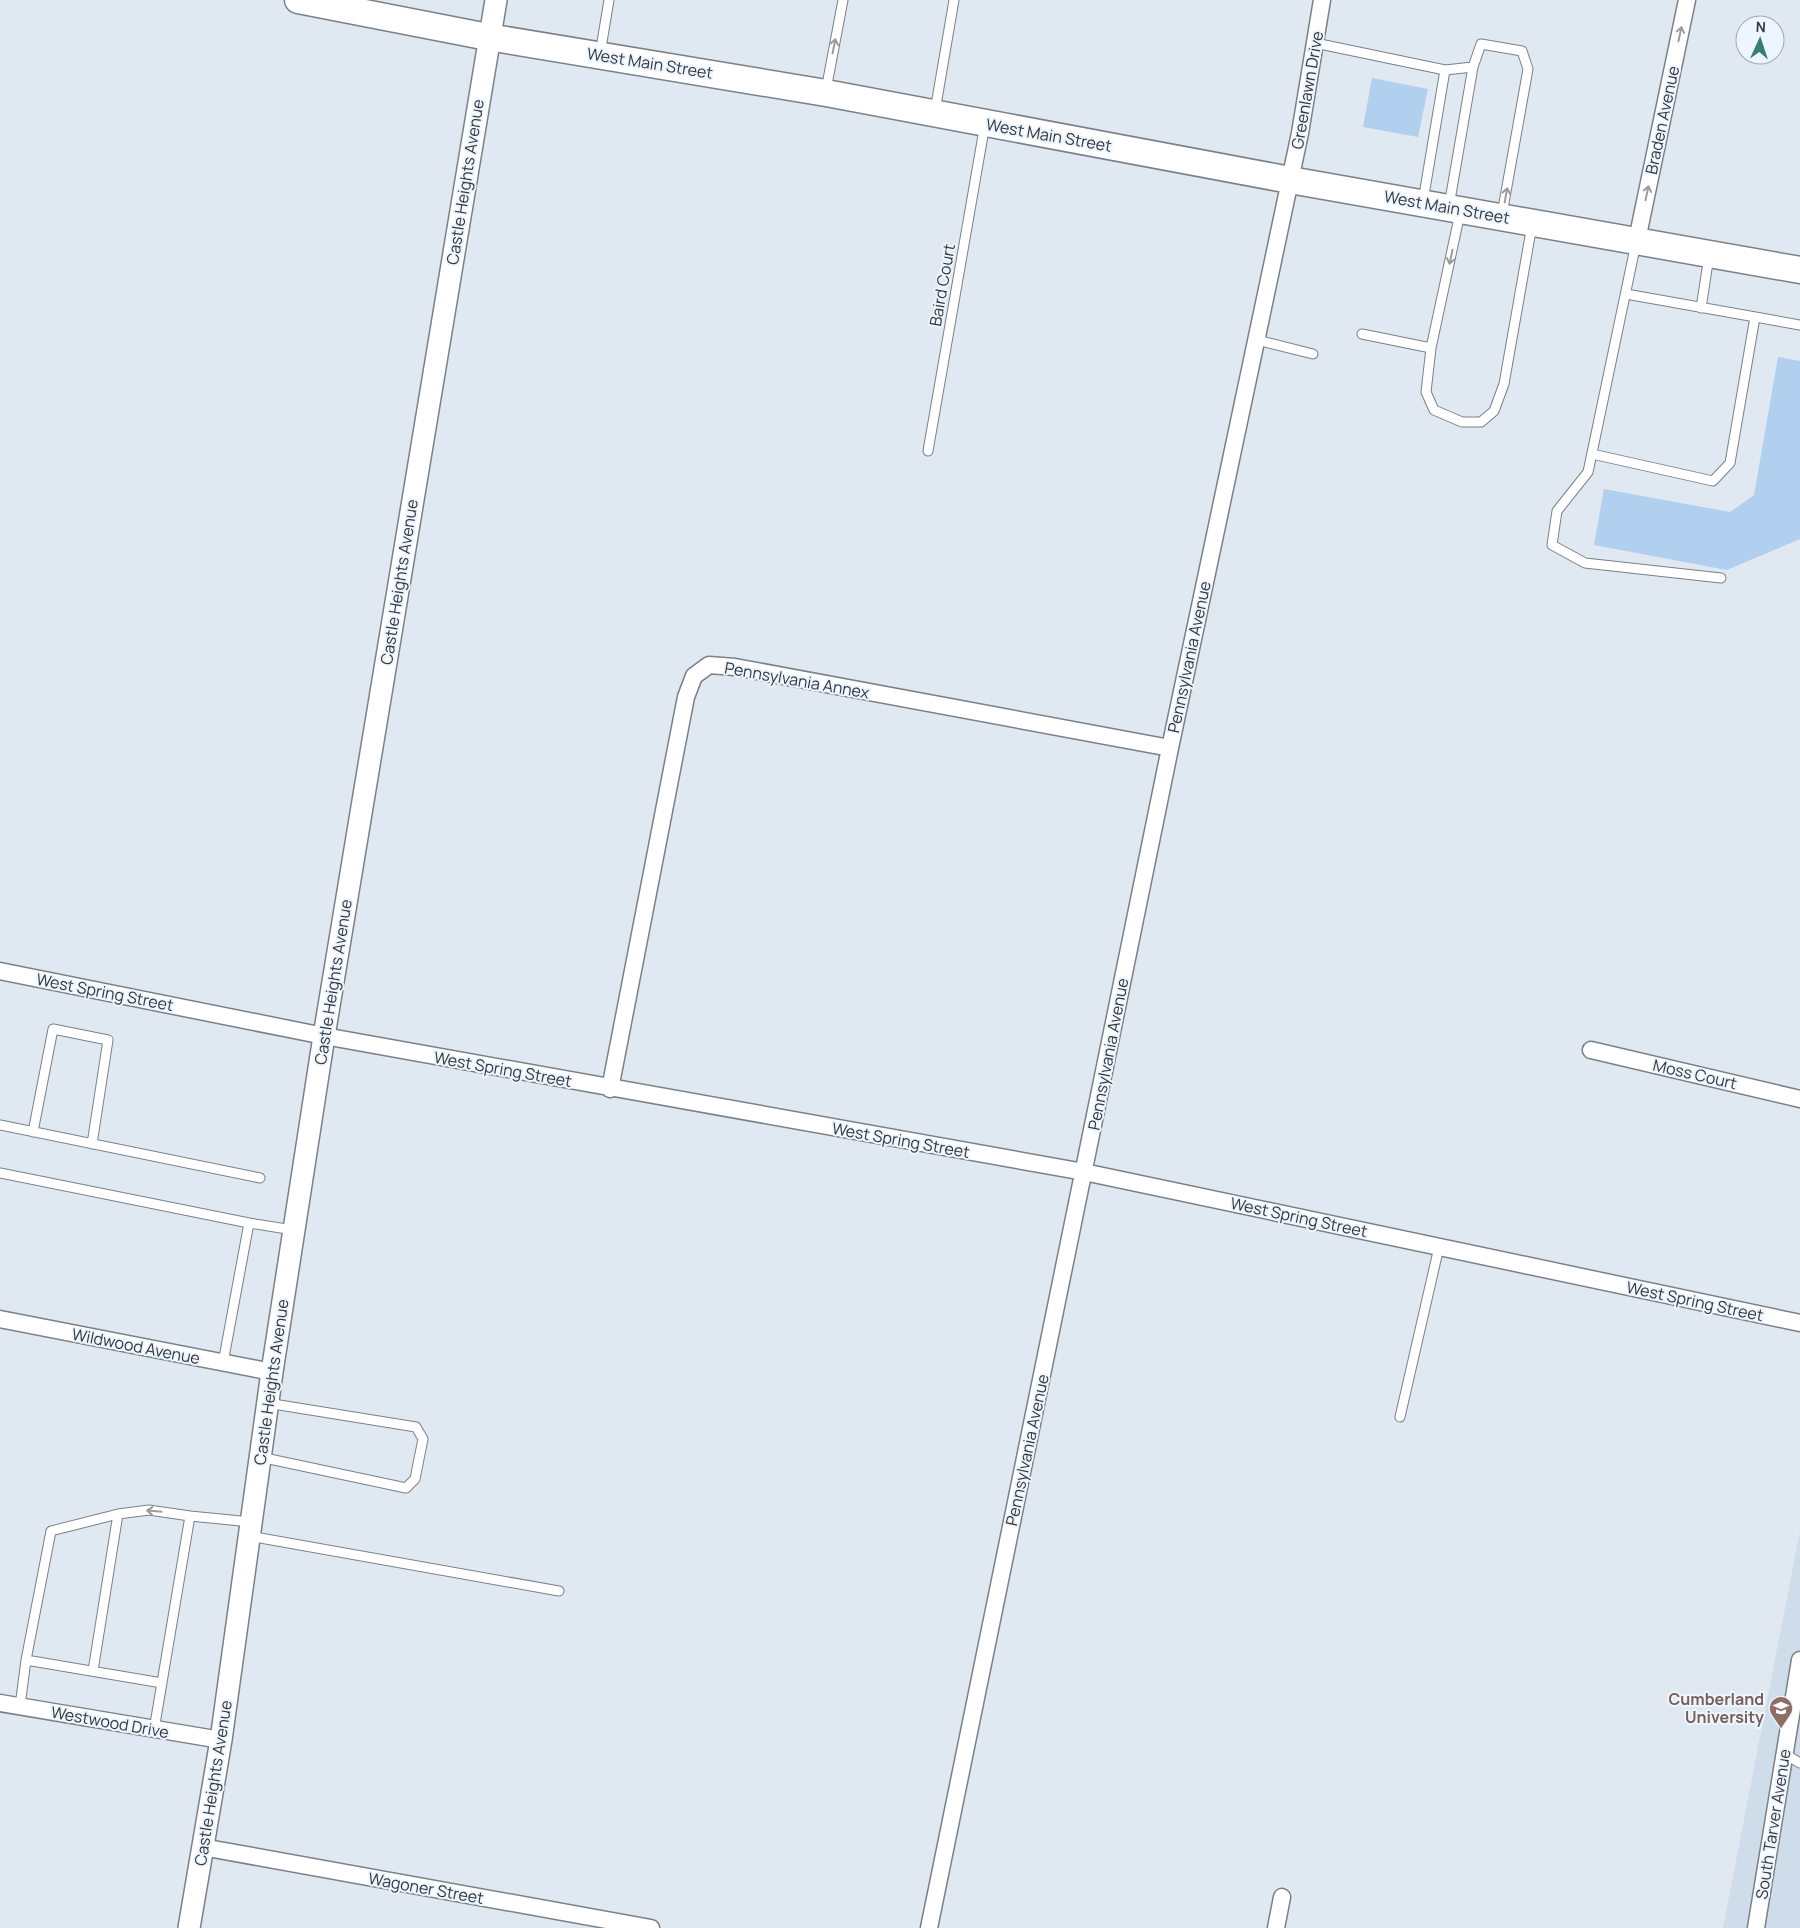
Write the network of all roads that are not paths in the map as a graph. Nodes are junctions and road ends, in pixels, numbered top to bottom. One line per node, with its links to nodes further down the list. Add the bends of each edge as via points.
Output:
1 (298, 0): 8 (main road, West Main Street)
2 (496, 0): 8 (street, Castle Heights Avenue)
3 (610, 0): 10 (lane)
4 (843, 0): 13 (lane, one-way to 4)
5 (954, 0): 14 (lane)
6 (1322, 0): 9 (street, Greenlawn Drive)
7 (1687, 0): 21 (street, Braden Avenue, one-way to 7)
8 (488, 37): 10 (main road, West Main Street); 37 (street, Castle Heights Avenue)
9 (1315, 43): 12 (lane); 16 (street, Greenlawn Drive)
10 (600, 55): 13 (main road, West Main Street)
11 (1472, 67): 12 (lane); 18 (lane, via 1456,165); 19 (lane, one-way to 11, via 1528,68 1522,51 1480,44)
12 (1444, 70): 17 (lane)
13 (826, 93): 14 (main road, West Main Street)
14 (934, 114): 15 (main road, West Main Street)
15 (984, 123): 16 (main road, West Main Street); 32 (lane, Baird Court)
16 (1290, 180): 17 (main road, West Main Street); 29 (street, Pennsylvania Avenue)
17 (1423, 203): 18 (main road, West Main Street)
18 (1455, 209): 19 (main road, West Main Street); 30 (lane, one-way to 30)
19 (1502, 217): 20 (main road, West Main Street)
20 (1532, 222): 21 (main road, West Main Street); 30 (lane, via 1504,384 1494,411 1481,422 1462,422 1434,410 1426,392)
21 (1637, 240): 22 (main road, West Main Street); 24 (lane)
22 (1710, 253): 23 (main road, West Main Street); 25 (lane)
23 (1800, 270)
24 (1626, 294): 25 (lane); 33 (lane)
25 (1701, 308): 26 (lane)
26 (1755, 317): 27 (lane); 33 (lane, via 1730,463 1713,481)
27 (1800, 325)
28 (1362, 334): 30 (lane)
29 (1256, 340): 31 (lane); 35 (street, Pennsylvania Avenue)
30 (1430, 348)
31 (1313, 354)
32 (928, 451)
33 (1592, 454): 34 (lane, via 1588,472 1557,511 1552,545 1585,563)
34 (1721, 578)
35 (1170, 748): 39 (street, Pennsylvania Annex, via 735,667 709,665 694,676 686,697); 44 (street, Pennsylvania Avenue)
36 (0, 971): 37 (street, West Spring Street)
37 (324, 1036): 39 (street, West Spring Street); 48 (street, Castle Heights Avenue)
38 (1591, 1050): 40 (street, Moss Court)
39 (610, 1088): 44 (street, West Spring Street)
40 (1800, 1098)
41 (0, 1125): 42 (lane)
42 (34, 1132): 43 (lane); 43 (lane, via 53,1029 108,1040)
43 (92, 1144): 46 (lane)
44 (1084, 1172): 49 (street, West Spring Street); 75 (street, Pennsylvania Avenue)
45 (0, 1174): 47 (lane)
46 (260, 1178)
47 (249, 1223): 48 (lane); 52 (lane)
48 (294, 1230): 53 (street, Castle Heights Avenue)
49 (1439, 1247): 51 (street, West Spring Street); 55 (lane)
50 (0, 1319): 52 (street, Wildwood Avenue)
51 (1800, 1322)
52 (223, 1363): 53 (street, Wildwood Avenue)
53 (272, 1372): 54 (street, Castle Heights Avenue)
54 (267, 1403): 56 (street, Castle Heights Avenue); 56 (lane, via 416,1427 423,1438 415,1479 406,1488)
55 (1400, 1417)
56 (260, 1457): 59 (street, Castle Heights Avenue)
57 (118, 1514): 58 (lane, one-way to 57, via 149,1510); 61 (lane, via 51,1531); 63 (lane)
58 (190, 1516): 59 (lane); 64 (lane)
59 (250, 1529): 60 (lane); 68 (street, Castle Heights Avenue)
60 (558, 1590)
61 (26, 1660): 63 (lane); 66 (lane)
62 (1800, 1660): 69 (street, South Tarver Avenue)
63 (93, 1672): 64 (lane)
64 (162, 1683): 67 (lane)
65 (0, 1703): 66 (street, Westwood Drive)
66 (20, 1706): 67 (street, Westwood Drive)
67 (154, 1730): 68 (street, Westwood Drive)
68 (221, 1740): 71 (street, Castle Heights Avenue)
69 (1783, 1753): 70 (lane); 77 (street, South Tarver Avenue)
70 (1800, 1764)
71 (202, 1847): 73 (street, Castle Heights Avenue); 74 (street, Wagoner Street)
72 (1282, 1896): 76 (street)
73 (189, 1928)
74 (651, 1928)
75 (929, 1928)
76 (1276, 1928)
77 (1756, 1928)

